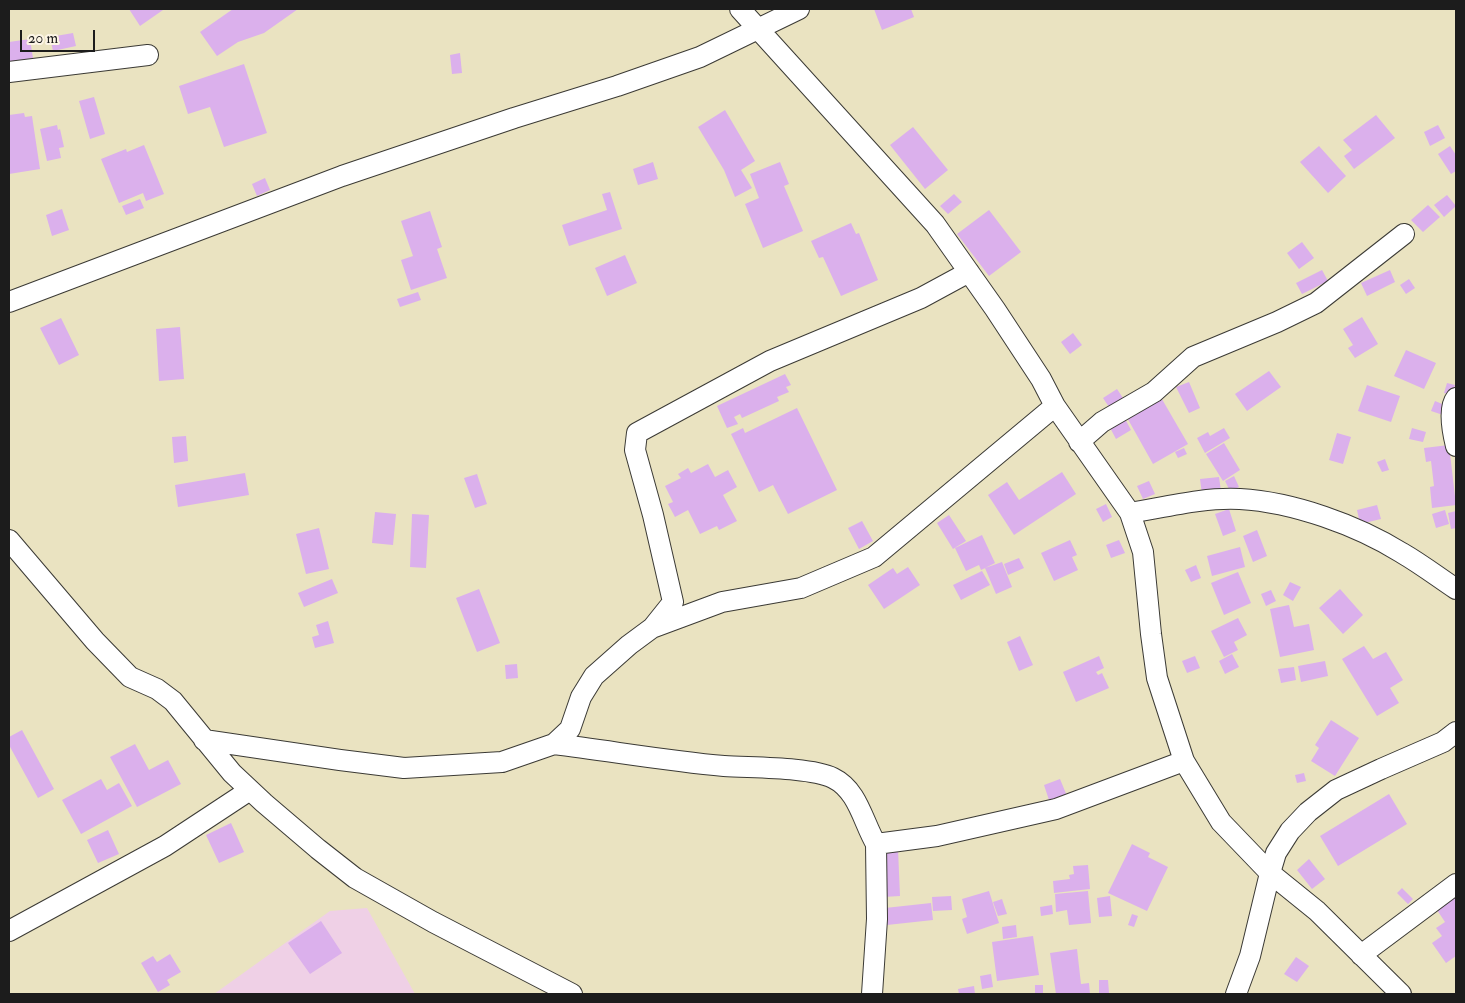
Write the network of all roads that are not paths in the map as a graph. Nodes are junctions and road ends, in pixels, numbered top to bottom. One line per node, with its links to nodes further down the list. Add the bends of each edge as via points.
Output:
1 (740, 9): 3 (street)
2 (799, 9): 3 (street)
3 (757, 29): 7 (street, via 935,224); 8 (street, via 700,57 342,176)
4 (148, 55): 5 (street)
5 (9, 72)
6 (1404, 234): 11 (street, via 1316,303 1193,357 1154,392 1102,422)
7 (969, 272): 10 (street, via 1041,379); 16 (street, via 921,298 770,361 637,432 635,450 673,602)
8 (9, 302)
9 (1456, 398): 12 (street, via 1453,402 1452,433)
10 (1055, 406): 11 (street); 16 (street, via 874,557 802,588 722,602)
11 (1080, 442): 13 (street)
12 (1456, 446)
13 (1130, 514): 15 (street, via 1193,502 1240,499 1295,507 1360,531 1394,548); 20 (street, via 1143,552 1158,678)
14 (9, 540): 18 (street, via 130,677 173,701)
15 (1456, 589)
16 (652, 628): 19 (street, via 594,676 581,697 570,729)
17 (1456, 732): 23 (street, via 1444,742 1336,790 1290,831 1276,852)
18 (204, 740): 19 (street, via 404,768 502,762); 21 (street)
19 (554, 744): 22 (street, via 722,766 810,772 833,778 858,804)
20 (1184, 761): 22 (street, via 1056,809 937,836); 23 (street, via 1222,822)
21 (250, 790): 25 (street, via 165,846); 27 (street, via 355,878)
22 (876, 844): 28 (street, via 877,920)
23 (1270, 873): 26 (street, via 1317,911); 29 (street, via 1250,956)
24 (1456, 884): 26 (street)
25 (9, 931)
26 (1362, 955): 30 (street)
27 (572, 994)
28 (872, 994)
29 (1236, 994)
30 (1401, 994)

